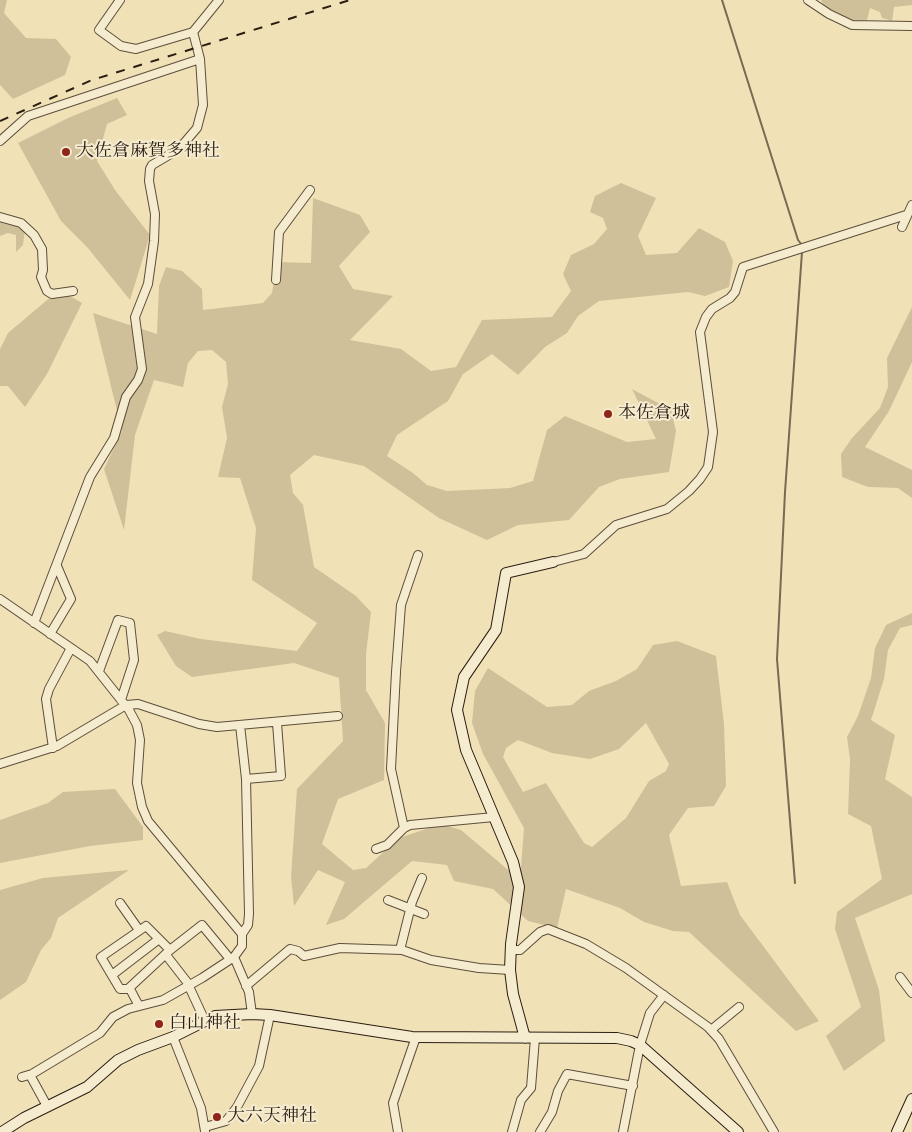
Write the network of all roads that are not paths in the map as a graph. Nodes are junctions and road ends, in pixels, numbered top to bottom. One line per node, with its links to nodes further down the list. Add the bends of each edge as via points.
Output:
1 (120, 0): 5 (street, via 99,30 121,46 136,49)
2 (219, 0): 5 (street)
3 (808, 0): 4 (street, via 852,25)
4 (912, 26)
5 (193, 32): 6 (street)
6 (200, 59): 7 (street, via 28,116); 17 (street, via 202,105 197,128 179,149 150,169 154,241 148,284 135,317 142,369 126,397 114,438 90,477)
7 (0, 141)
8 (310, 190): 13 (street, via 279,232)
9 (912, 204): 10 (street)
10 (906, 215): 12 (street); 16 (street, via 743,267 735,292 712,310 700,332 713,432 708,467 689,491 667,508 616,525 584,554)
11 (0, 217): 14 (street, via 22,223 34,235 42,249 40,277 47,291 52,294)
12 (902, 227)
13 (276, 280)
14 (73, 291)
15 (418, 556): 31 (street, via 401,606 391,769)
16 (553, 562): 30 (street, via 506,573 496,630 490,643 472,664 459,692 457,710 462,739)
17 (57, 566): 19 (street); 20 (street, via 72,598)
18 (0, 599): 19 (street)
19 (34, 623): 20 (street)
20 (50, 634): 21 (street)
21 (71, 648): 22 (street); 27 (street, via 46,699)
22 (99, 671): 23 (street); 23 (street, via 118,620 130,623 134,660)
23 (123, 702): 26 (street, via 199,724); 27 (street); 39 (street, via 137,725 140,740 138,796 148,820)
24 (338, 716): 25 (street)
25 (277, 722): 26 (street); 29 (street, via 281,776)
26 (240, 726): 29 (street)
27 (54, 748): 28 (street)
28 (0, 764)
29 (246, 779): 39 (street, via 250,914)
30 (494, 817): 31 (street); 42 (street, via 513,862 519,887)
31 (404, 828): 32 (street, via 387,845)
32 (376, 849)
33 (422, 878): 36 (street)
34 (388, 900): 36 (street)
35 (120, 903): 38 (street)
36 (410, 908): 37 (street); 41 (street)
37 (424, 914)
38 (139, 930): 40 (street, via 146,926); 46 (street, via 101,957)
39 (242, 934): 44 (street, via 242,946)
40 (159, 939): 43 (street); 46 (street)
41 (400, 950): 45 (street, via 432,960); 49 (street, via 340,948 304,956 290,950)
42 (510, 950): 45 (street); 52 (street, via 520,950 540,932 548,930 586,944)
43 (168, 952): 44 (street, via 202,925); 48 (street); 50 (street)
44 (232, 958): 48 (street); 49 (street)
45 (510, 970): 61 (street, via 513,994)
46 (112, 975): 50 (street, via 120,989)
47 (900, 977): 51 (street)
48 (188, 986): 53 (street, via 163,1000); 57 (street)
49 (246, 986): 55 (street)
50 (130, 989): 53 (street)
51 (912, 993)
52 (664, 995): 58 (street); 62 (street, via 650,1013)
53 (139, 1006): 64 (street, via 113,1017 100,1033 26,1076)
54 (739, 1007): 58 (street)
55 (252, 1014): 56 (street); 57 (street, via 224,1014)
56 (270, 1014): 60 (street); 66 (street, via 259,1066 237,1107 226,1121)
57 (205, 1021): 59 (street)
58 (711, 1030): 73 (street)
59 (174, 1036): 64 (street, via 118,1060 87,1087); 66 (street, via 202,1108)
60 (416, 1037): 61 (street); 69 (street, via 393,1103)
61 (530, 1038): 62 (street, via 617,1038); 67 (street, via 531,1088 521,1100)
62 (640, 1045): 63 (street); 72 (street)
63 (633, 1086): 70 (street, via 567,1074); 71 (street)
64 (47, 1106): 68 (street)
65 (911, 1106): 74 (street)
66 (205, 1129)
67 (516, 1131)
68 (2, 1132)
69 (398, 1132)
70 (540, 1132)
71 (623, 1132)
72 (738, 1132)
73 (774, 1132)
74 (897, 1132)

